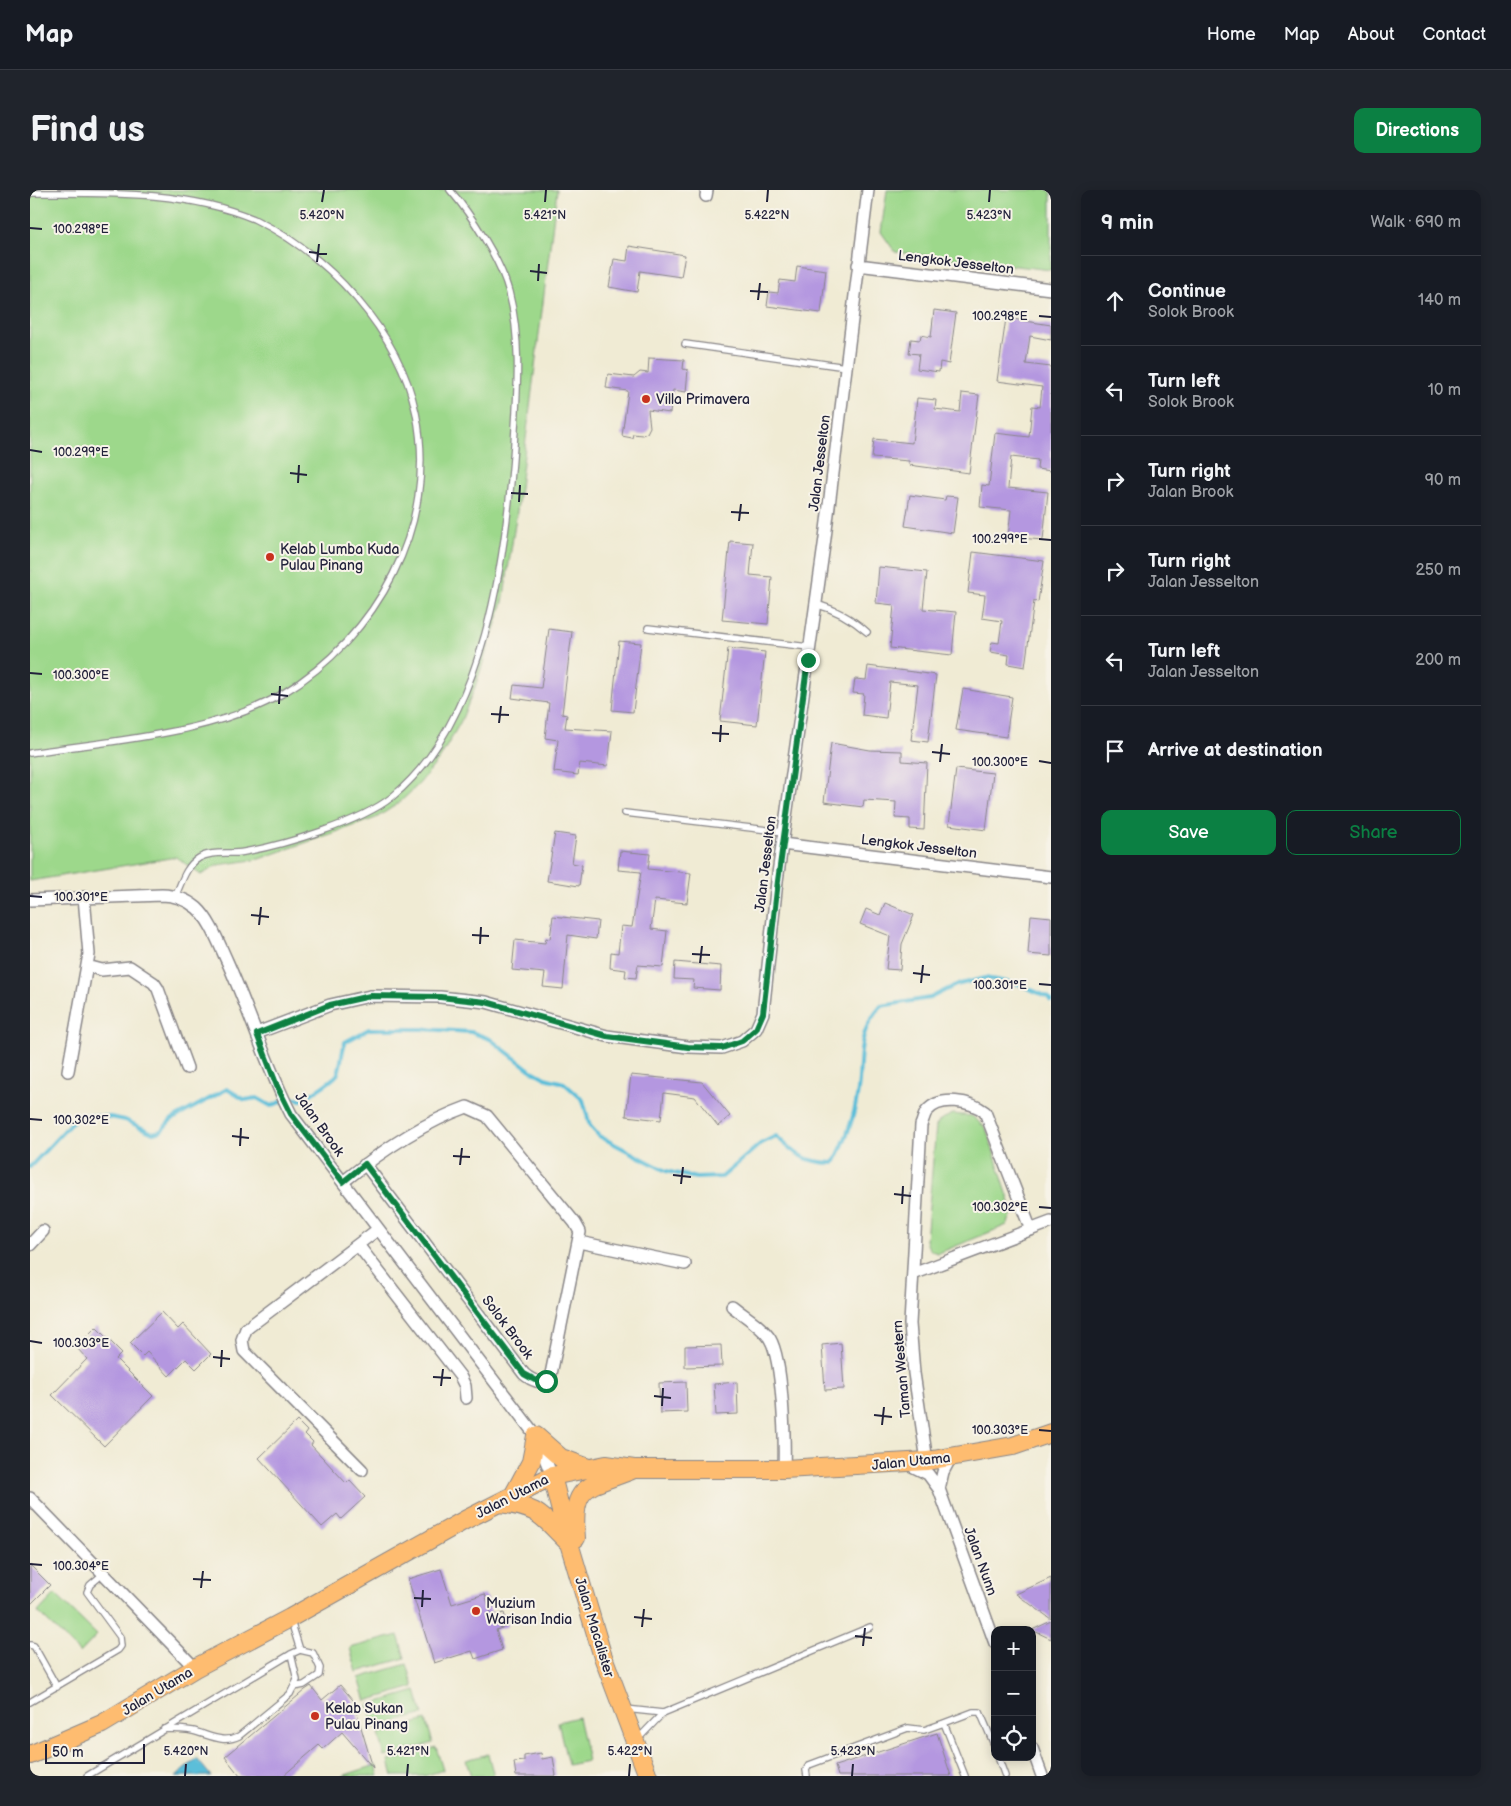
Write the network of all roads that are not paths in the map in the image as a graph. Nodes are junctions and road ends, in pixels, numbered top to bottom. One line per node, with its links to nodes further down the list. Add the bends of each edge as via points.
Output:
1 (450, 190): 17 (lane, via 480,230 508,288 517,328 517,397 510,504 494,600 470,680 440,739 407,783 391,798 339,824 301,837 242,853 203,856 189,866)
2 (868, 190): 4 (street, Jalan Jesselton)
3 (30, 193): 12 (lane, via 168,195 238,213 294,242 331,270 358,299 381,332 401,370 416,412 421,458 418,500 410,537 397,569 375,607 349,640 301,682 257,707 222,720)
4 (858, 265): 5 (street, Lengkok Jesselton); 7 (street, Jalan Jesselton)
5 (1051, 289)
6 (686, 344): 7 (lane)
7 (846, 367): 8 (street, Jalan Jesselton)
8 (815, 604): 10 (lane, via 854,621); 11 (street, Jalan Jesselton)
9 (648, 628): 11 (lane)
10 (866, 632)
11 (809, 647): 14 (street, Jalan Jesselton)
12 (30, 753)
13 (625, 813): 14 (lane)
14 (784, 832): 15 (street, Jalan Jesselton)
15 (782, 844): 16 (street, Lengkok Jesselton); 21 (street, Jalan Jesselton, via 763,1013 756,1029 742,1041 722,1048 688,1047 607,1036 486,1002 440,997 370,996 330,1005)
16 (1051, 877)
17 (176, 896): 18 (street); 21 (street, Jalan Brook, via 197,908 215,935)
18 (84, 897): 19 (street); 20 (street, via 89,934)
19 (30, 900)
20 (86, 966): 22 (street, via 102,970 130,967 154,983); 23 (street)
21 (257, 1034): 25 (street, Jalan Brook, via 291,1114)
22 (187, 1068)
23 (68, 1071)
24 (365, 1164): 25 (street, Solok Brook); 30 (street, Solok Brook, via 430,1122 467,1107 487,1116 575,1223 580,1232); 30 (street, Solok Brook, via 524,1374 535,1380 546,1381 552,1376)
25 (343, 1182): 27 (street, Jalan Brook)
26 (1051, 1222): 28 (street)
27 (378, 1230): 31 (street); 38 (street, Jalan Brook)
28 (1031, 1230): 34 (street); 34 (street, Taman Western, via 985,1112 966,1103 939,1103 927,1111 921,1125)
29 (43, 1231): 32 (street)
30 (579, 1242): 33 (street)
31 (358, 1244): 36 (street, via 460,1376); 45 (street, via 246,1329 242,1340 244,1351)
32 (30, 1245)
33 (685, 1264)
34 (913, 1274): 40 (street, Taman Western, via 910,1324)
35 (732, 1306): 44 (street, via 766,1334 774,1349 785,1443)
36 (466, 1398)
37 (1051, 1434): 39 (main road, Jalan Utama, via 1013,1446)
38 (536, 1436): 42 (main road, via 561,1458); 46 (street, Jalan Brook); 49 (main road, via 531,1462 518,1490)
39 (951, 1458): 40 (main road, Jalan Utama); 47 (street)
40 (927, 1461): 41 (main road, Jalan Utama)
41 (904, 1462): 44 (main road, Jalan Utama); 47 (street, Jalan Nunn, via 928,1474)
42 (590, 1468): 43 (main road, Jalan Utama, via 606,1465); 46 (main road, Jalan Utama)
43 (634, 1469): 44 (main road, Jalan Utama); 51 (main road, via 600,1482 580,1496 574,1514)
44 (784, 1469)
45 (362, 1470)
46 (552, 1476): 49 (main road, Jalan Utama); 50 (main road, Jalan Macalister)
47 (939, 1489): 55 (street, Jalan Nunn)
48 (30, 1498): 52 (street)
49 (506, 1500): 50 (main road, via 541,1514); 53 (main road, Jalan Utama)
50 (569, 1542): 51 (main road, Jalan Macalister)
51 (577, 1571): 63 (main road, Jalan Macalister)
52 (103, 1574): 59 (street); 60 (lane, via 90,1585 88,1592 120,1637 121,1646 114,1654)
53 (290, 1618): 57 (lane); 59 (main road, Jalan Utama)
54 (870, 1627): 64 (lane)
55 (991, 1632)
56 (30, 1646): 60 (lane, via 34,1646)
57 (300, 1650): 58 (lane); 61 (lane, via 315,1655 321,1671 304,1685)
58 (291, 1654): 61 (lane, via 297,1672); 66 (lane, via 242,1686)
59 (195, 1668): 69 (main road, Jalan Utama, via 102,1724)
60 (57, 1687): 62 (lane)
61 (294, 1687): 66 (lane, via 284,1700 233,1739)
62 (30, 1702)
63 (622, 1708): 64 (lane); 68 (main road, Jalan Macalister)
64 (663, 1712): 68 (lane)
65 (944, 1723): 67 (lane, via 980,1712); 76 (lane, via 924,1730 908,1728 809,1765); 77 (lane)
66 (164, 1729): 74 (lane)
67 (991, 1738)
68 (635, 1741): 75 (main road, Jalan Macalister)
69 (37, 1753): 72 (main road)
70 (1036, 1756): 73 (street)
71 (999, 1761): 78 (lane)
72 (30, 1765)
73 (1045, 1773)
74 (87, 1776)
75 (648, 1776)
76 (807, 1776)
77 (965, 1776)
78 (1005, 1776)

